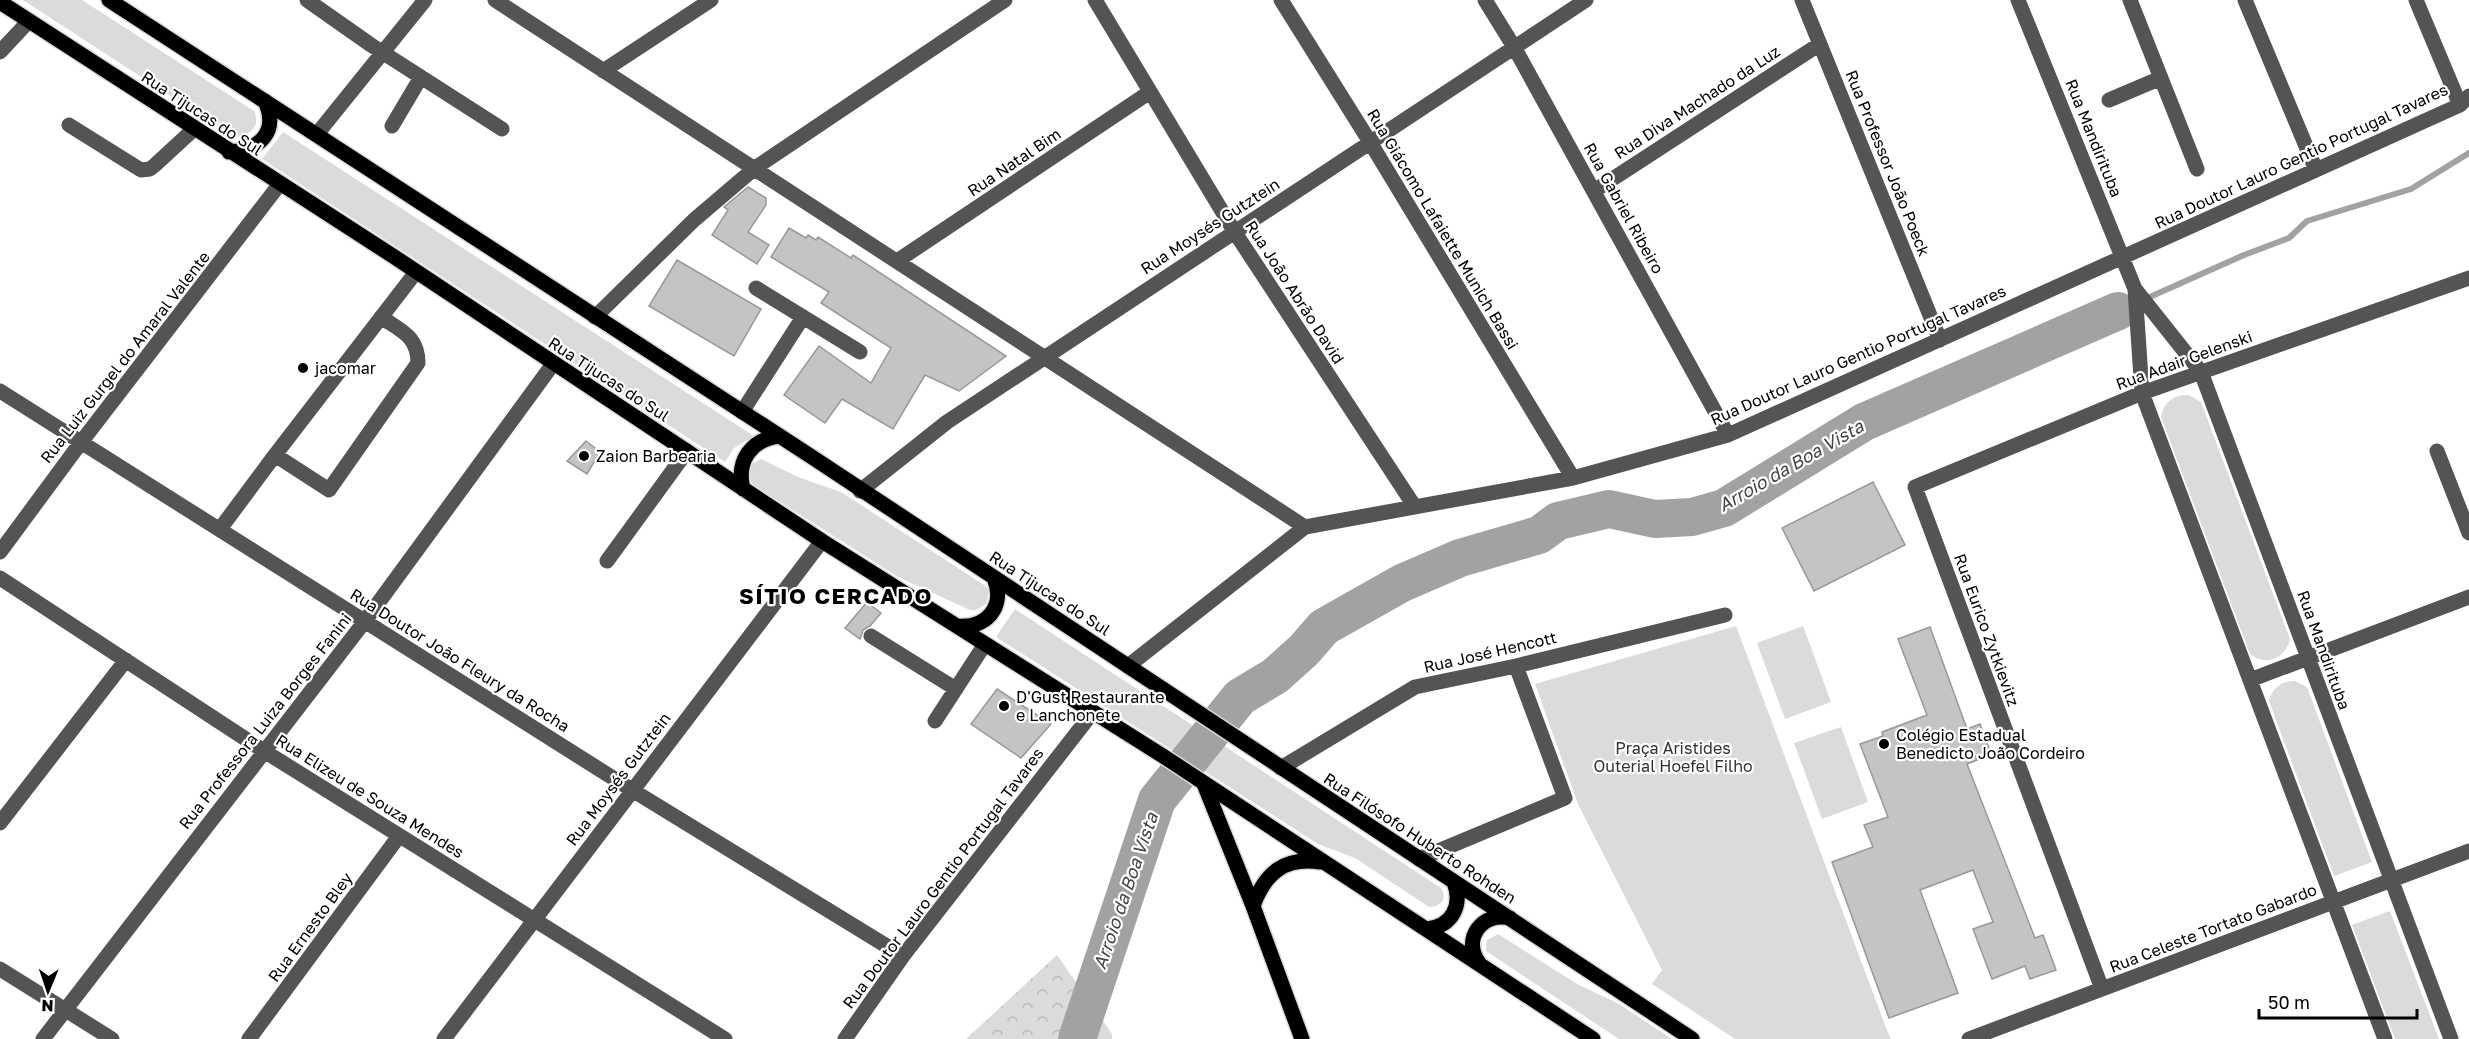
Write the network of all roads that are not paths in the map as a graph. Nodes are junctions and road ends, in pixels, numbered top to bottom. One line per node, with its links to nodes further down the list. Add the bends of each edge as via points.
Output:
1 (109, 0): 28 (main road, Rua Tijucas do Sul)
2 (307, 0): 21 (street)
3 (425, 0): 21 (street)
4 (495, 0): 22 (street)
5 (711, 0): 22 (street)
6 (1005, 0): 36 (street)
7 (1095, 0): 25 (street, Rua João Abrão David)
8 (1281, 0): 34 (street, Rua Giácomo Lafaiette Munich Bassi)
9 (1485, 0): 19 (street, Rua Gabriel Ribeiro)
10 (1586, 0): 19 (street, Rua Moysés Gutztein)
11 (1802, 0): 18 (street, Rua Professor João Poeck)
12 (2018, 0): 42 (street, Rua Mandirituba)
13 (2130, 0): 24 (street)
14 (2245, 0): 38 (street)
15 (2416, 0): 27 (street)
16 (0, 2): 17 (main road, Rua Tijucas do Sul)
17 (29, 21): 20 (street); 31 (main road, Rua Tijucas do Sul)
18 (1820, 44): 40 (street, Rua Diva Machado da Luz); 51 (street, Rua Professor João Poeck)
19 (1514, 47): 34 (street, Rua Moysés Gutztein); 40 (street, Rua Gabriel Ribeiro)
20 (0, 52)
21 (383, 52): 23 (street); 33 (street)
22 (603, 71): 36 (street)
23 (421, 77): 30 (street); 32 (street)
24 (2161, 78): 26 (street); 37 (street)
25 (1150, 92): 41 (street, Rua João Abrão David); 43 (street, Rua Natal Bim)
26 (2109, 100)
27 (2464, 100): 38 (street, Rua Doutor Lauro Gentio Portugal Tavares)
28 (265, 101): 33 (main road, Rua Tijucas do Sul); 35 (main road, via 270,117 267,133 247,150)
29 (69, 125): 31 (street, via 141,170 150,169)
30 (392, 126)
31 (194, 129): 35 (main road, Rua Tijucas do Sul)
32 (502, 129)
33 (317, 134): 49 (main road, Rua Tijucas do Sul)
34 (1370, 142): 41 (street, Rua Moysés Gutztein); 65 (street, Rua Giácomo Lafaiette Munich Bassi)
35 (229, 152): 39 (main road, Rua Tijucas do Sul)
36 (755, 168): 43 (street); 49 (street, via 694,220)
37 (2197, 169)
38 (2316, 170): 42 (street, Rua Doutor Lauro Gentio Portugal Tavares)
39 (279, 185): 44 (main road, Rua Tijucas do Sul); 61 (street, Rua Luiz Gurgel do Amaral Valente)
40 (1594, 191): 59 (street, Rua Gabriel Ribeiro)
41 (1234, 231): 53 (street, Rua Moysés Gutztein); 69 (street, Rua João Abrão David)
42 (2123, 257): 47 (street, Rua Mandirituba); 51 (street, Rua Doutor Lauro Gentio Portugal Tavares)
43 (897, 261): 53 (street)
44 (416, 272): 48 (street); 54 (main road, Rua Tijucas do Sul)
45 (2469, 278): 55 (street, Rua Adair Gelenski)
46 (756, 288): 50 (street)
47 (2135, 289): 55 (street, Rua Mandirituba); 57 (street, Rua Mandirituba)
48 (381, 317): 64 (street); 64 (street, via 413,339 418,363 329,490)
49 (595, 317): 58 (main road, Rua Tijucas do Sul)
50 (803, 317): 52 (street); 58 (street)
51 (1940, 340): 59 (street, Rua Doutor Lauro Gentio Portugal Tavares)
52 (860, 352)
53 (1044, 357): 68 (street, Rua Moysés Gutztein, via 947,422); 70 (street)
54 (553, 364): 62 (main road, Rua Tijucas do Sul); 80 (street, Rua Professora Luiza Borges Fanini)
55 (2201, 372): 57 (street, Rua Adair Gelenski); 84 (street, Rua Mandirituba)
56 (0, 391): 61 (street, Rua Doutor João Fleury da Rocha)
57 (2142, 393): 66 (street, Rua Adair Gelenski); 88 (street, Rua Mandirituba)
58 (742, 412): 60 (main road, Rua Tijucas do Sul)
59 (1728, 435): 65 (street, Rua Doutor Lauro Gentio Portugal Tavares)
60 (780, 436): 67 (main road, via 761,441 747,454 741,471); 68 (main road, Rua Tijucas do Sul)
61 (82, 441): 71 (street, Rua Doutor João Fleury da Rocha); 74 (street, Rua Luiz Gurgel do Amaral Valente)
62 (687, 451): 67 (main road, Rua Tijucas do Sul); 75 (street)
63 (2438, 451): 72 (street)
64 (275, 455): 71 (street)
65 (1573, 478): 69 (street, Rua Doutor Lauro Gentio Portugal Tavares)
66 (1915, 487): 111 (street, Rua Eurico Zytkievitz)
67 (743, 489): 73 (main road, Rua Tijucas do Sul)
68 (860, 491): 77 (main road, Rua Tijucas do Sul)
69 (1415, 507): 70 (street, Rua Doutor Lauro Gentio Portugal Tavares)
70 (1305, 527): 86 (street, Rua Doutor Lauro Gentio Portugal Tavares)
71 (220, 529): 80 (street, Rua Doutor João Fleury da Rocha)
72 (2469, 533)
73 (822, 541): 81 (main road, Rua Tijucas do Sul); 95 (street, Rua Moysés Gutztein)
74 (0, 552)
75 (607, 561)
76 (0, 578): 85 (street, Rua Elizeu de Souza Mendes)
77 (994, 578): 81 (main road, via 999,596 993,613 977,625); 86 (main road, Rua Tijucas do Sul)
78 (2469, 597): 84 (street)
79 (1725, 615): 87 (street, Rua José Hencott)
80 (365, 621): 92 (street, Rua Professora Luiza Borges Fanini); 95 (street, Rua Doutor João Fleury da Rocha)
81 (957, 626): 83 (main road, Rua Tijucas do Sul)
82 (871, 636): 89 (street)
83 (985, 644): 89 (street); 90 (main road, Rua Tijucas do Sul)
84 (2308, 658): 88 (street); 101 (street, Rua Mandirituba)
85 (126, 660): 92 (street, Rua Elizeu de Souza Mendes); 96 (street)
86 (1128, 666): 93 (main road, Rua Filósofo Huberto Rohden)
87 (1516, 666): 93 (street, Rua José Hencott, via 1415,687); 99 (street, via 1565,798)
88 (2250, 680): 103 (street, Rua Mandirituba)
89 (956, 689): 91 (street)
90 (1093, 712): 94 (main road, Rua Tijucas do Sul); 108 (street, Rua Doutor Lauro Gentio Portugal Tavares)
91 (935, 721)
92 (264, 751): 97 (street, Rua Elizeu de Souza Mendes); 112 (street, Rua Professora Luiza Borges Fanini)
93 (1281, 768): 99 (main road, Rua Filósofo Huberto Rohden)
94 (1203, 782): 100 (main road); 104 (main road)
95 (632, 790): 106 (street, Rua Moysés Gutztein); 108 (street, Rua Doutor João Fleury da Rocha)
96 (0, 823)
97 (399, 836): 106 (street, Rua Elizeu de Souza Mendes); 115 (street, Rua Ernesto Bley)
98 (2469, 851): 101 (street, Rua Celeste Tortato Gabardo)
99 (1419, 859): 102 (main road, Rua Filósofo Huberto Rohden)
100 (1325, 863): 104 (main road, via 1306,860 1287,864 1259,888); 107 (main road)
101 (2391, 880): 103 (street, Rua Celeste Tortato Gabardo); 124 (street, Rua Mandirituba)
102 (1454, 882): 105 (main road, Rua Filósofo Huberto Rohden); 107 (main road, via 1458,898 1454,914 1442,925)
103 (2334, 902): 111 (street, Rua Celeste Tortato Gabardo); 123 (street, Rua Mandirituba)
104 (1253, 906): 119 (main road)
105 (1510, 918): 109 (main road, via 1486,920 1474,933 1472,950); 121 (main road, Rua Filósofo Huberto Rohden)
106 (534, 920): 116 (street, Rua Moysés Gutztein); 117 (street, Rua Elizeu de Souza Mendes)
107 (1426, 929): 109 (main road)
108 (903, 956): 118 (street, Rua Doutor Lauro Gentio Portugal Tavares)
109 (1480, 964): 120 (main road)
110 (0, 969): 112 (street)
111 (2102, 989): 122 (street, Rua Celeste Tortato Gabardo)
112 (66, 1009): 113 (street, Rua Professora Luiza Borges Fanini); 114 (street)
113 (43, 1039)
114 (112, 1039)
115 (249, 1039)
116 (444, 1039)
117 (725, 1039)
118 (845, 1039)
119 (1302, 1039)
120 (1593, 1039)
121 (1692, 1039)
122 (1969, 1039)
123 (2385, 1039)
124 (2451, 1039)

